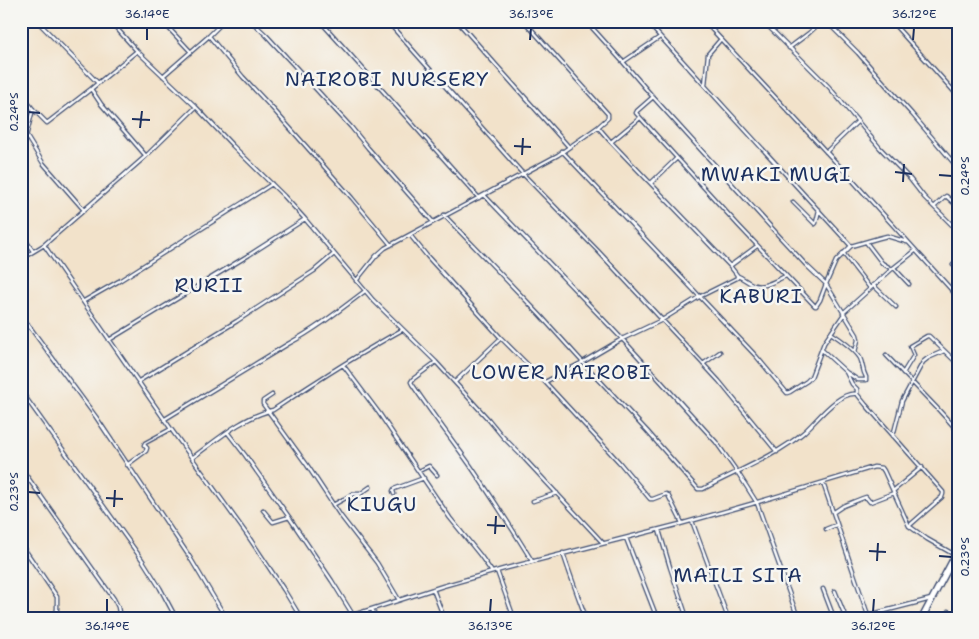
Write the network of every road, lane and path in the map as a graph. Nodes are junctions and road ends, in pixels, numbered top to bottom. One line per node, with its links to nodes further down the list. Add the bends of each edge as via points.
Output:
1 (37, 21): 25 (street)
2 (110, 21): 21 (street)
3 (162, 21): 22 (street)
4 (224, 21): 17 (street)
5 (251, 21): 57 (street, via 346,121)
6 (320, 21): 49 (street)
7 (387, 21): 45 (street)
8 (457, 21): 39 (street)
9 (524, 21): 35 (street, via 608,114 607,120)
10 (586, 21): 23 (street)
11 (646, 21): 18 (street)
12 (704, 21): 19 (street)
13 (763, 21): 20 (street)
14 (822, 21): 20 (street)
15 (826, 21): 44 (street)
16 (891, 21): 29 (street)
17 (209, 36): 22 (street); 64 (street)
18 (660, 37): 23 (street); 26 (street)
19 (720, 39): 26 (street, via 708,54); 41 (street)
20 (789, 48): 34 (street, via 829,87)
21 (137, 51): 24 (street); 25 (street)
22 (191, 52): 24 (street)
23 (623, 62): 30 (street)
24 (163, 76): 31 (street)
25 (98, 83): 27 (street)
26 (705, 86): 54 (street)
27 (92, 88): 32 (street, via 47,123); 42 (street, via 101,104)
28 (21, 94): 32 (street)
29 (958, 96)
30 (653, 97): 33 (street, via 637,111); 79 (street)
31 (196, 107): 42 (street); 47 (street)
32 (33, 109): 36 (street)
33 (640, 118): 38 (street); 43 (street)
34 (857, 122): 41 (street); 52 (street)
35 (598, 127): 38 (street); 39 (street)
36 (26, 136): 37 (street); 53 (street, via 43,163)
37 (21, 140)
38 (611, 142): 46 (street)
39 (569, 147): 40 (street)
40 (562, 152): 45 (street); 86 (street)
41 (826, 152): 62 (street)
42 (146, 156): 53 (street)
43 (677, 158): 46 (street); 65 (street)
44 (958, 168)
45 (523, 174): 48 (street); 92 (street)
46 (651, 182): 74 (street)
47 (272, 184): 56 (street); 88 (street)
48 (484, 195): 49 (street); 96 (street)
49 (478, 198): 55 (street)
50 (793, 202): 54 (street, via 815,224)
51 (954, 202): 52 (street, via 947,196)
52 (934, 207): 58 (street)
53 (84, 210): 63 (street)
54 (819, 210): 66 (street)
55 (444, 216): 57 (street); 104 (street)
56 (305, 219): 70 (street); 97 (street)
57 (433, 222): 60 (street)
58 (958, 231)
59 (21, 234): 67 (street)
60 (410, 235): 64 (street); 95 (street)
61 (866, 242): 62 (street, via 888,236); 66 (street); 75 (street, via 882,263)
62 (909, 243): 68 (street)
63 (44, 245): 67 (street); 88 (street)
64 (391, 245): 78 (street, via 380,251)
65 (758, 246): 74 (street); 77 (street)
66 (851, 246): 69 (street)
67 (34, 251): 71 (street)
68 (915, 251): 75 (street); 85 (street)
69 (843, 253): 79 (street); 82 (street)
70 (334, 254): 78 (street); 110 (street, via 314,271)
71 (21, 259)
72 (958, 260): 73 (street)
73 (953, 265)
74 (730, 266): 76 (street)
75 (893, 268): 80 (street); 81 (street)
76 (738, 276): 77 (street, via 759,286); 86 (street)
77 (786, 276): 79 (street, via 815,307)
78 (356, 282): 84 (street)
79 (826, 284): 90 (street)
80 (909, 284)
81 (873, 285): 82 (street); 89 (street)
82 (870, 288): 90 (street)
83 (958, 290): 85 (street)
84 (365, 291): 93 (street); 118 (street, via 307,334)
85 (954, 293): 87 (street)
86 (699, 297): 92 (street); 98 (street, via 787,393 809,379)
87 (958, 297)
88 (84, 302): 97 (street)
89 (896, 307)
90 (844, 314): 94 (street); 101 (street, via 857,336)
91 (21, 315): 125 (street)
92 (662, 320): 96 (street); 106 (street)
93 (402, 330): 103 (street); 107 (street)
94 (832, 333): 98 (street); 101 (street)
95 (501, 338): 111 (street); 113 (street)
96 (622, 339): 104 (street); 129 (street, via 699,422)
97 (109, 340): 110 (street)
98 (822, 350): 109 (street)
99 (944, 351): 105 (street); 108 (street, via 930,336 925,337 910,346 914,355); 112 (street, via 923,362)
100 (720, 352): 106 (street)
101 (855, 352): 109 (street, via 861,360 866,380)
102 (886, 355): 108 (street)
103 (436, 362): 113 (street); 154 (street, via 411,382)
104 (583, 362): 111 (street); 129 (street, via 698,489)
105 (957, 363)
106 (703, 364): 123 (street)
107 (343, 365): 117 (street); 128 (street)
108 (902, 373): 112 (street)
109 (850, 377): 115 (street)
110 (138, 382): 118 (street)
111 (545, 382): 144 (street, via 651,499 668,495)
112 (912, 382): 120 (street); 122 (street, via 901,404)
113 (455, 383): 135 (street)
114 (21, 391): 168 (street, via 142,561)
115 (857, 394): 122 (street); 123 (street, via 829,406 804,432)
116 (272, 395): 117 (street, via 262,402)
117 (269, 411): 121 (street); 139 (street)
118 (165, 419): 119 (street)
119 (171, 429): 124 (street); 125 (street, via 145,443 146,451)
120 (958, 431)
121 (227, 433): 124 (street); 142 (street)
122 (893, 436): 126 (street)
123 (777, 452): 129 (street)
124 (192, 458): 170 (street, via 262,556)
125 (127, 465): 169 (street, via 189,556)
126 (922, 467): 134 (street); 146 (street, via 943,494)
127 (21, 468): 167 (street, via 114,600)
128 (419, 472): 130 (street, via 429,466); 131 (street)
129 (738, 473): 138 (street)
130 (436, 475)
131 (424, 478): 136 (street, via 394,489); 156 (street)
132 (822, 483): 134 (street, via 878,466); 138 (street); 141 (street)
133 (370, 487): 139 (street)
134 (894, 492): 141 (street, via 870,502 863,498); 146 (street)
135 (557, 493): 137 (street); 151 (street)
136 (394, 494)
137 (533, 501)
138 (757, 503): 143 (street); 179 (street)
139 (333, 505): 161 (street, via 377,563)
140 (263, 510): 142 (street, via 273,522)
141 (833, 513): 145 (street)
142 (289, 517): 164 (street)
143 (692, 521): 144 (street); 178 (street)
144 (682, 524): 148 (street)
145 (836, 525): 147 (street); 165 (street)
146 (909, 526): 152 (street, via 927,539)
147 (826, 529)
148 (659, 530): 149 (street); 177 (street)
149 (626, 538): 151 (street); 176 (street)
150 (21, 544): 166 (street, via 56,597)
151 (603, 544): 153 (street)
152 (956, 552): 160 (highway)
153 (563, 553): 154 (street); 175 (street)
154 (532, 561): 155 (street)
155 (496, 571): 156 (street); 174 (street)
156 (492, 572): 157 (street)
157 (433, 589): 161 (street); 173 (street)
158 (822, 589): 180 (street)
159 (836, 591): 181 (street)
160 (931, 599): 165 (street); 183 (highway)
161 (399, 601): 162 (street)
162 (372, 609): 164 (street); 172 (street)
163 (948, 611): 184 (street)
164 (353, 615): 171 (street)
165 (868, 615): 182 (street)
166 (56, 618)
167 (120, 618)
168 (176, 618)
169 (226, 618)
170 (301, 618)
171 (344, 618)
172 (376, 618)
173 (444, 618)
174 (514, 618)
175 (586, 618)
176 (657, 618)
177 (687, 618)
178 (728, 618)
179 (798, 618)
180 (834, 618)
181 (846, 618)
182 (857, 618)
183 (922, 618)
184 (945, 618)

